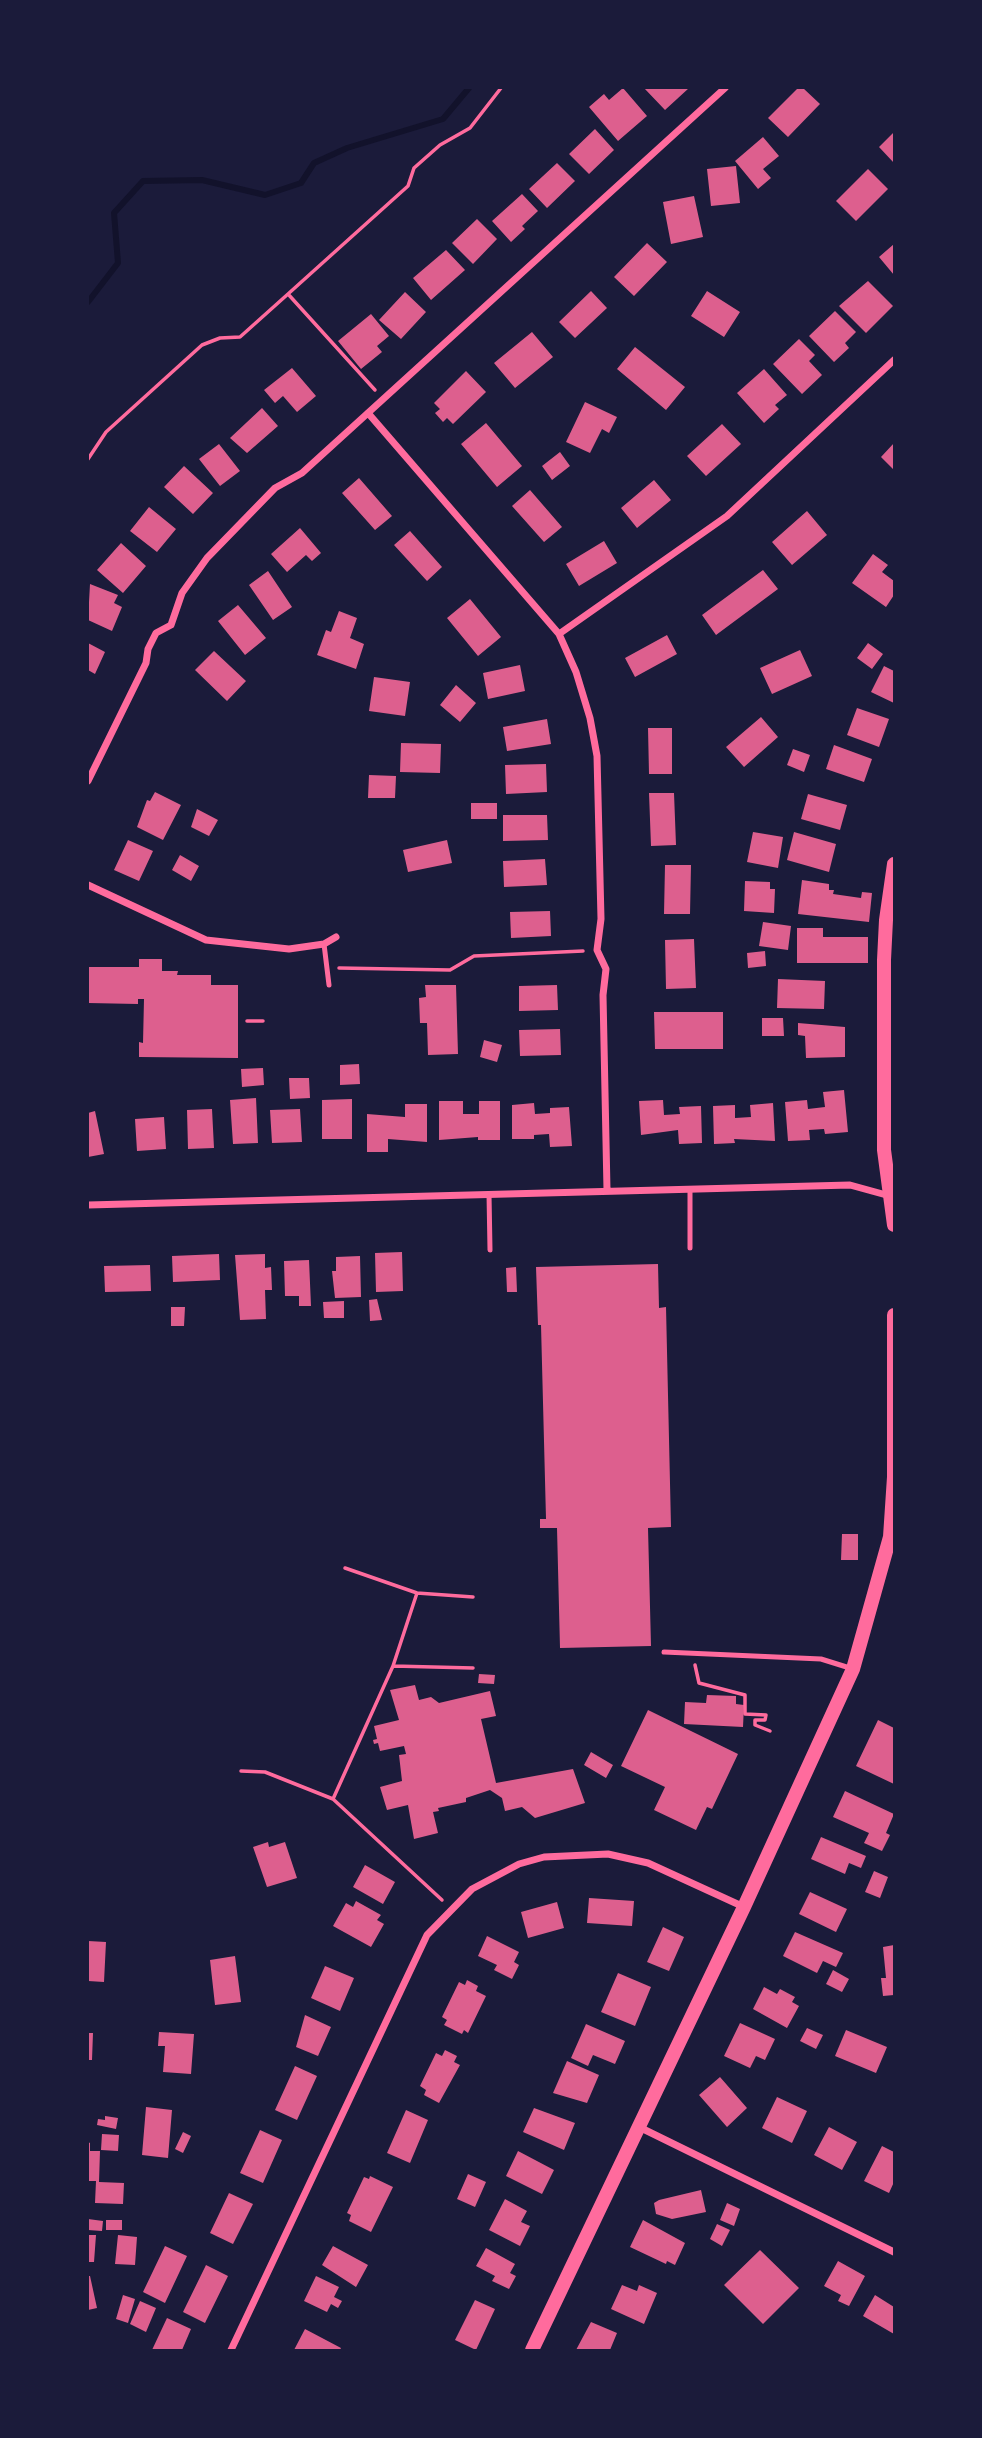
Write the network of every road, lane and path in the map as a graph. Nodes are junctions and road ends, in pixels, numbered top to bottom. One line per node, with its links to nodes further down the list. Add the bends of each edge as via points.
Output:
1 (501, 88): 3 (path, via 470,128 422,160 408,186)
2 (725, 88): 5 (street)
3 (288, 294): 5 (path); 7 (path, via 240,337 202,345 106,432)
4 (894, 360): 8 (street, via 727,516)
5 (384, 400): 6 (street)
6 (368, 413): 8 (street); 9 (street, via 302,473 275,488 207,558 181,593 171,625 156,633)
7 (88, 459)
8 (559, 634): 14 (street, via 576,672 597,756 601,919)
9 (88, 781)
10 (894, 864): 17 (main road, via 886,920)
11 (88, 885): 13 (street, via 206,940 289,949)
12 (336, 937): 13 (street)
13 (324, 944): 15 (lane)
14 (597, 950): 15 (path, via 474,956 450,970); 21 (street, via 606,969)
15 (327, 968): 16 (lane)
16 (329, 985)
17 (890, 1012): 23 (main road, via 884,1150)
18 (247, 1021): 19 (path)
19 (263, 1021)
20 (690, 1189): 21 (street); 23 (street, via 850,1185); 26 (lane)
21 (607, 1190): 22 (street)
22 (489, 1194): 24 (street); 27 (lane)
23 (892, 1197): 25 (main road)
24 (88, 1205)
25 (894, 1225)
26 (690, 1248)
27 (490, 1250)
28 (894, 1315): 36 (main road, via 890,1536)
29 (345, 1569): 30 (path)
30 (417, 1593): 31 (path); 34 (path)
31 (473, 1597)
32 (664, 1652): 33 (lane)
33 (694, 1653): 36 (lane, via 821,1660); 37 (path, via 699,1683 745,1695 745,1714 766,1716 755,1720 755,1725)
34 (393, 1666): 35 (path); 39 (path)
35 (473, 1668)
36 (853, 1669): 40 (main road)
37 (770, 1731)
38 (241, 1771): 39 (path, via 265,1772)
39 (333, 1799): 41 (path)
40 (744, 1907): 41 (street, via 648,1863 587,1853 519,1864 472,1889); 42 (main road)
41 (452, 1910): 44 (street, via 427,1935)
42 (639, 2127): 43 (street); 45 (main road)
43 (894, 2252)
44 (230, 2350)
45 (531, 2350)

